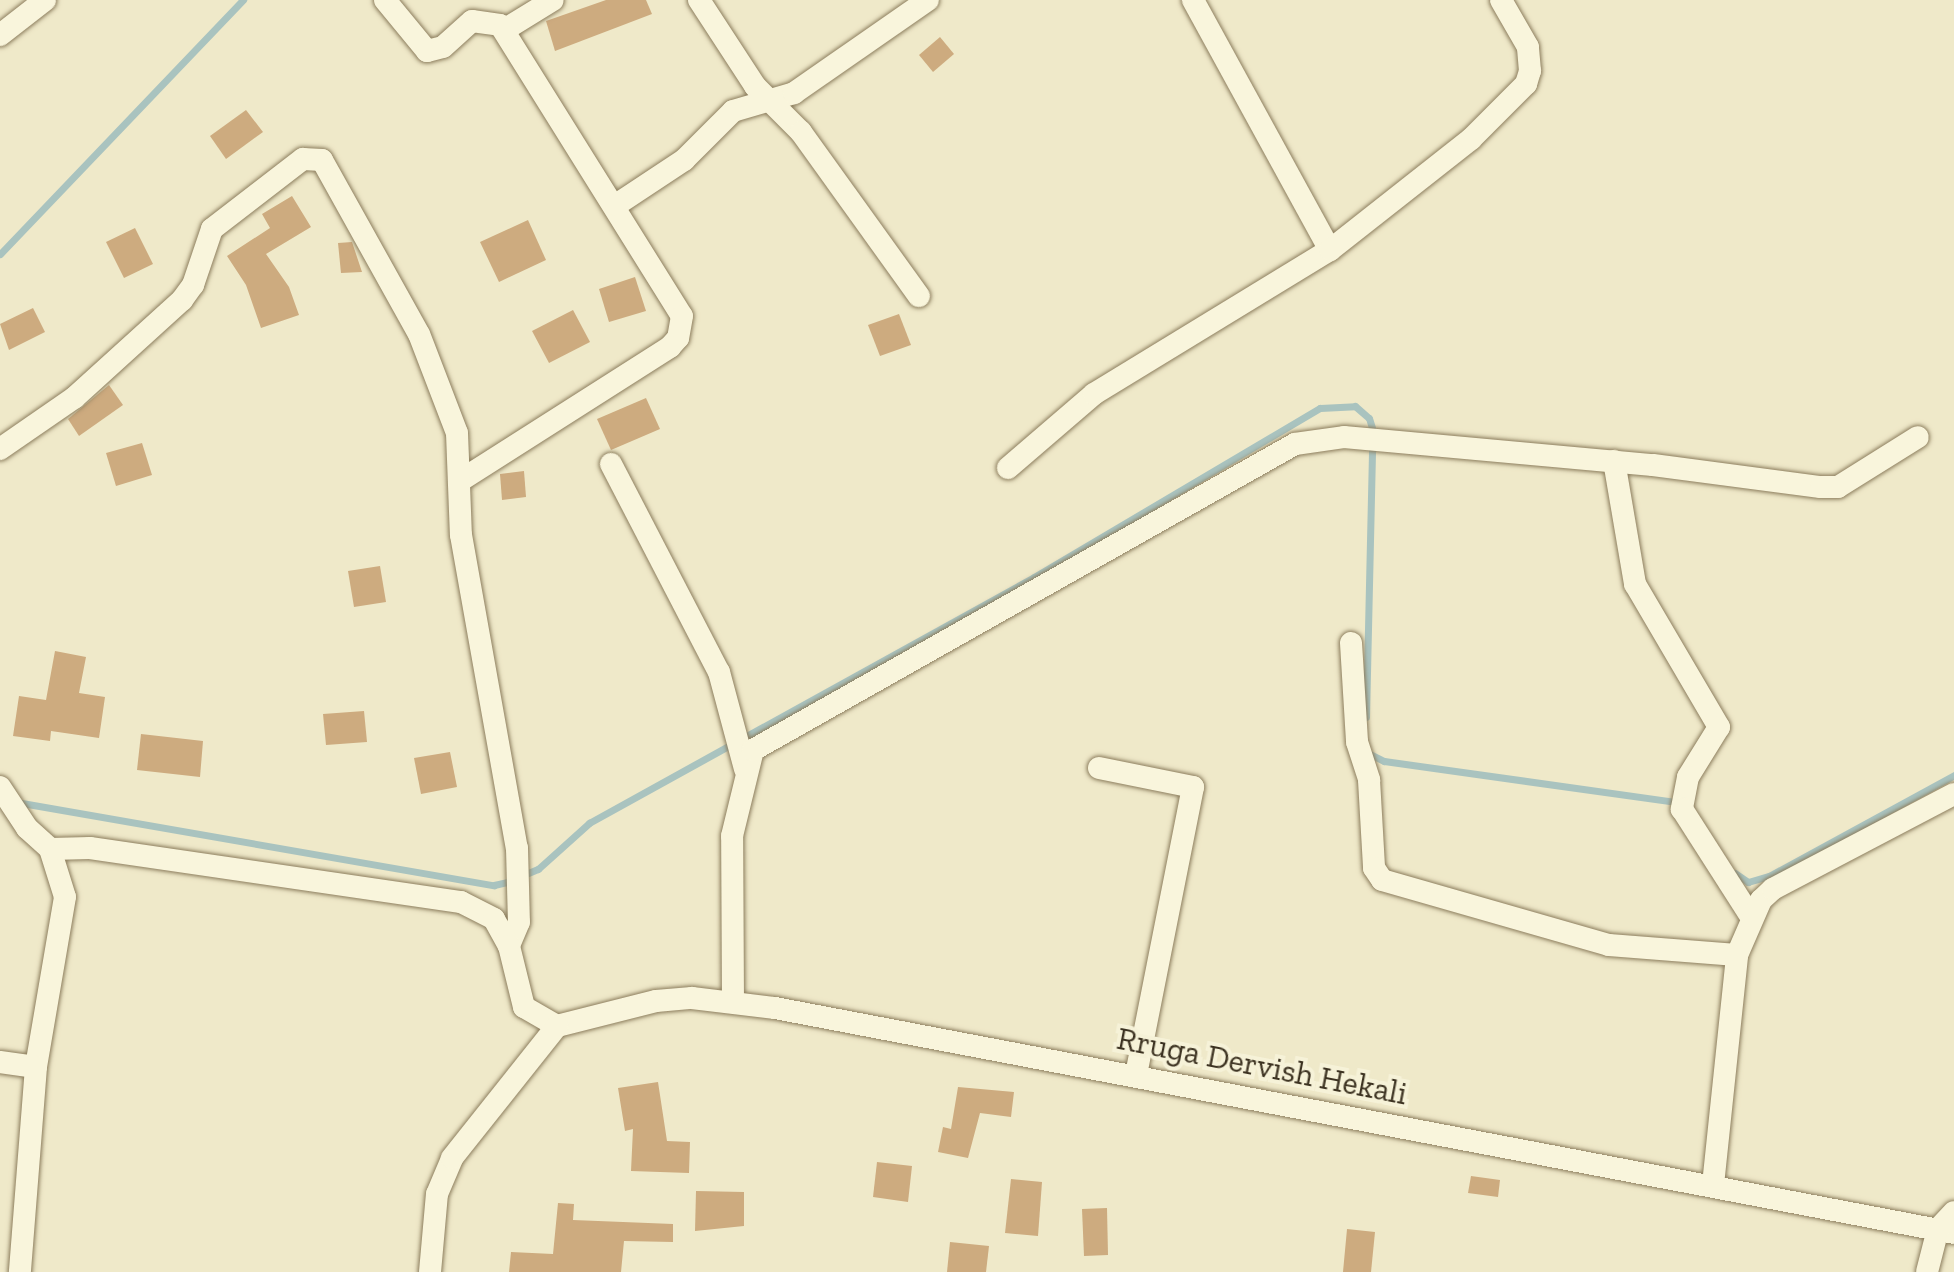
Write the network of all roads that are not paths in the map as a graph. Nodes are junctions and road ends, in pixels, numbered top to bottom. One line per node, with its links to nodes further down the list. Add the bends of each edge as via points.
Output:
1 (45, 0): 9 (street)
2 (385, 0): 8 (street, via 427,51 443,47 472,21 491,20)
3 (553, 0): 8 (street)
4 (699, 0): 10 (street)
5 (928, 0): 10 (street, via 794,93)
6 (1193, 0): 12 (street)
7 (1501, 0): 12 (street, via 1528,47 1526,84 1414,189)
8 (504, 30): 11 (street)
9 (0, 35)
10 (770, 101): 11 (street, via 733,111 684,160); 13 (street, via 801,132)
11 (616, 205): 19 (street, via 679,308 678,338)
12 (1330, 250): 18 (street, via 1094,394)
13 (919, 296)
14 (1918, 437): 16 (street, via 1838,487)
15 (0, 449): 19 (street, via 74,398 182,300 193,285 212,229 309,156 322,160 362,224 419,334 457,433)
16 (1614, 461): 21 (street, via 1344,437 1295,444 765,740); 26 (street, via 1635,584 1719,727 1686,785 1682,809)
17 (611, 464): 21 (street, via 714,660)
18 (1008, 468)
19 (460, 481): 27 (street, via 461,535 517,848 519,922)
20 (1351, 643): 28 (street, via 1357,742 1369,780 1374,868 1382,880 1609,945)
21 (742, 760): 29 (street, via 732,836)
22 (1099, 768): 33 (street, via 1193,787)
23 (0, 787): 25 (street)
24 (1954, 794): 26 (street, via 1773,889)
25 (50, 849): 27 (street, via 90,848 461,902 494,919); 32 (street, via 65,897)
26 (1751, 917): 28 (street)
27 (509, 946): 30 (street, via 524,1007)
28 (1737, 955): 34 (street)
29 (733, 1002): 30 (street, Rruga Dervish Hekali, via 656,1001); 33 (street, Rruga Dervish Hekali)
30 (557, 1026): 38 (street, via 452,1158 437,1194)
31 (0, 1062): 32 (street)
32 (36, 1067): 37 (street)
33 (1136, 1075): 34 (street, Rruga Dervish Hekali)
34 (1713, 1185): 36 (street, Rruga Dervish Hekali)
35 (1954, 1212): 36 (street)
36 (1946, 1231): 39 (street)
37 (20, 1272)
38 (430, 1272)
39 (1927, 1272)

